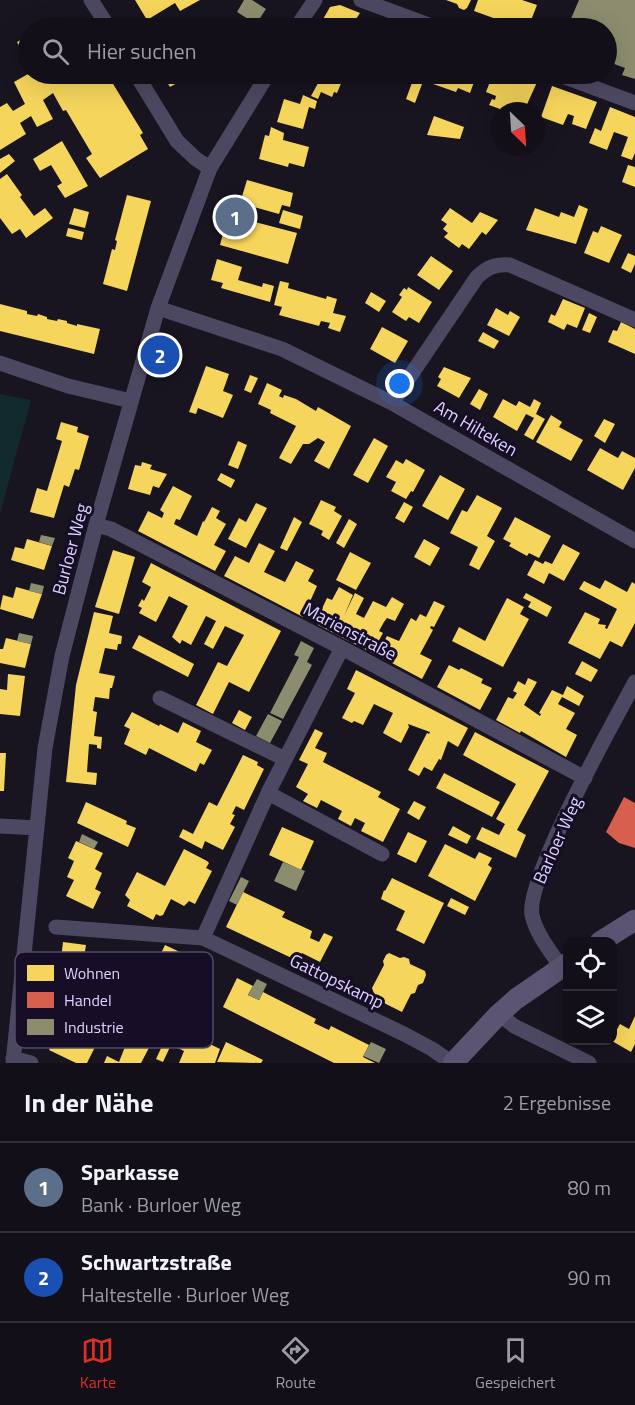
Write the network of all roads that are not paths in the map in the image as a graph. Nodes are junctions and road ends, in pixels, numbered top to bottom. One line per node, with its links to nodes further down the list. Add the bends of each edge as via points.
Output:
1 (92, 0): 4 (street)
2 (315, 0): 5 (street)
3 (361, 0): 6 (street)
4 (103, 18)
5 (303, 18)
6 (410, 18)
7 (142, 84): 11 (street, via 177,141)
8 (262, 84): 11 (street, Burloer Weg)
9 (584, 84): 10 (street)
10 (635, 103)
11 (210, 168): 12 (street, Burloer Weg)
12 (158, 308): 15 (street, Burloer Weg); 16 (street, Am Hilteken, via 282,349)
13 (635, 320): 16 (street, via 510,265 486,268)
14 (0, 363): 15 (street, via 26,374)
15 (131, 401): 17 (street, Burloer Weg)
16 (392, 403): 18 (street, Am Hilteken)
17 (96, 525): 19 (street, Marienstraße, via 111,529); 26 (street, Burloer Weg, via 62,656 45,748)
18 (635, 541)
19 (342, 648): 22 (street); 23 (street, Marienstraße)
20 (635, 682): 23 (street, Barloer Weg)
21 (160, 698): 22 (street)
22 (285, 759): 24 (street)
23 (585, 778): 33 (street, Barloer Weg, via 540,873 533,899 536,925)
24 (268, 793): 27 (street); 31 (street)
25 (0, 826): 26 (street)
26 (38, 828): 32 (street, Burloer Weg)
27 (382, 854)
28 (635, 920): 30 (street)
29 (56, 927): 31 (street, Gattopskamp)
30 (608, 937)
31 (203, 938): 39 (street, Gattopskamp, via 404,1034)
32 (23, 952)
33 (563, 964)
34 (563, 966): 35 (street, Barloer Weg)
35 (499, 1014): 39 (street, Barloer Weg); 40 (street, via 514,1026)
36 (15, 1034): 37 (street, Burloer Weg)
37 (13, 1060): 38 (street)
38 (31, 1063)
39 (453, 1063)
40 (589, 1063)

